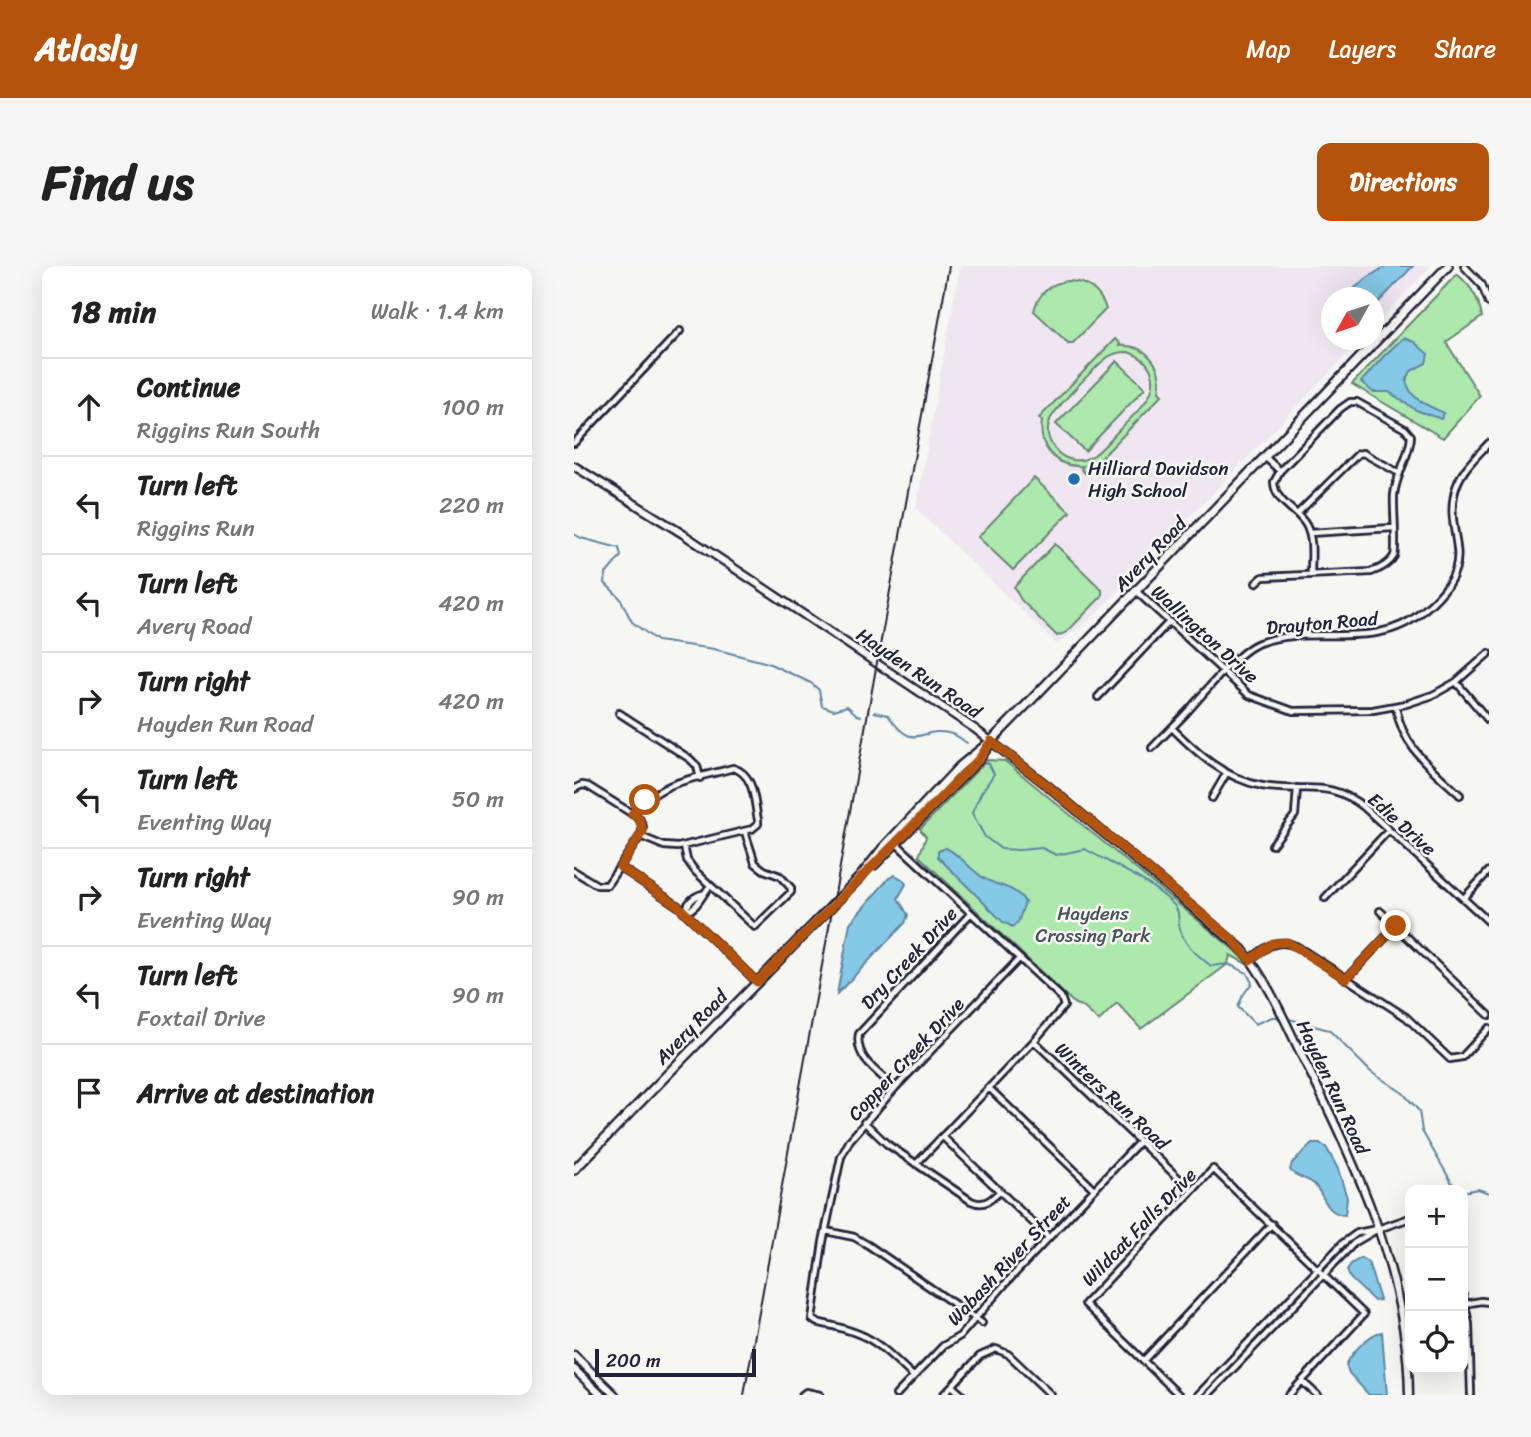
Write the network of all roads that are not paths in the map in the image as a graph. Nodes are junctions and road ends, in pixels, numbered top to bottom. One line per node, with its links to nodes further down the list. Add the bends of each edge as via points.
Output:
1 (1448, 266): 7 (main road, Avery Road)
2 (1464, 266): 3 (street, via 1482,285)
3 (1489, 303)
4 (680, 331): 5 (street)
5 (574, 443)
6 (1489, 443): 19 (street, Drayton Road, via 1461,475 1454,495 1452,519 1458,551 1454,576 1409,623 1390,631 1259,643)
7 (1264, 457): 9 (street); 16 (main road, Avery Road)
8 (574, 467): 26 (main road, Hayden Run Road, via 683,534)
9 (1280, 471): 10 (street, via 1340,409 1353,402 1411,436); 11 (street, via 1274,490)
10 (1399, 473): 11 (street, via 1358,454); 12 (street)
11 (1296, 514): 13 (street)
12 (1393, 528): 13 (street); 14 (street, via 1394,556 1382,568)
13 (1309, 533): 14 (street)
14 (1311, 575): 15 (street, via 1263,577)
15 (1256, 583)
16 (1136, 591): 17 (street, Wallington Drive); 26 (main road, Avery Road)
17 (1169, 622): 19 (street, Wallington Drive); 21 (street)
18 (1489, 653): 20 (street, Wallington Drive)
19 (1223, 673): 22 (street, Wallington Drive, via 1249,695 1293,711); 25 (street, Drayton Road)
20 (1456, 682): 22 (street, Wallington Drive); 24 (street)
21 (1098, 697)
22 (1396, 707): 32 (street, via 1401,729 1415,753)
23 (620, 713): 29 (street, via 690,759)
24 (1489, 721)
25 (1172, 728): 27 (street, Drayton Road); 28 (street, Edie Drive)
26 (991, 741): 38 (main road, Avery Road); 44 (main road, Avery Road, via 959,767); 54 (main road, Hayden Run Road, via 1232,939)
27 (1152, 748)
28 (1226, 774): 30 (street, Edie Drive, via 1261,786); 33 (street)
29 (700, 778): 34 (street, via 654,792); 36 (street, via 733,768 749,780 758,824)
30 (1297, 788): 35 (street, Edie Drive, via 1338,790); 39 (street, via 1295,815)
31 (574, 789): 34 (street, via 588,786)
32 (1460, 794)
33 (1212, 798)
34 (632, 814): 37 (street, via 642,823)
35 (1389, 830): 46 (street); 47 (street, Edie Drive)
36 (745, 832): 40 (street); 45 (street, via 755,863 780,876 791,891 758,926 752,926)
37 (640, 836): 40 (street, via 663,846); 41 (street)
38 (897, 844): 44 (main road, Avery Road); 50 (street, Winters Run Road)
39 (1272, 845)
40 (684, 846): 45 (street, via 691,866)
41 (620, 867): 42 (street, via 604,886); 49 (street)
42 (574, 871)
43 (1489, 871): 47 (street)
44 (860, 877): 56 (main road, Avery Road)
45 (710, 886): 49 (street, via 687,905)
46 (1325, 898)
47 (1464, 898): 51 (street, Edie Drive)
48 (1380, 911): 52 (street)
49 (685, 913): 56 (street)
50 (971, 913): 53 (street, Winters Run Road); 60 (street, Dry Creek Drive, via 859,1034 864,1058)
51 (1489, 922)
52 (1396, 926): 55 (street); 57 (street)
53 (1019, 959): 59 (street, Winters Run Road, via 1064,1006); 60 (street, Copper Creek Drive)
54 (1250, 960): 55 (street, via 1273,943 1287,942); 72 (main road, Hayden Run Road, via 1342,1138)
55 (1346, 979): 58 (street, via 1406,1017 1450,1059 1462,1057)
56 (757, 982): 66 (main road, Avery Road)
57 (1489, 1015)
58 (1489, 1028)
59 (1034, 1041): 61 (street); 64 (street, Winters Run Road)
60 (895, 1088): 62 (street, Copper Creek Drive)
61 (989, 1088): 63 (street); 67 (street)
62 (864, 1122): 65 (street); 73 (street, Copper Creek Drive, via 841,1157)
63 (943, 1136): 65 (street); 68 (street)
64 (1140, 1141): 67 (street, Wabash River Street); 69 (street, Winters Run Road)
65 (916, 1164): 68 (street, via 976,1203 989,1202)
66 (574, 1170)
67 (1094, 1189): 74 (street, Wabash River Street)
68 (1000, 1191): 74 (street)
69 (1192, 1191): 71 (street, Wildcat Falls Drive, via 1213,1169); 83 (street, Wildcat Falls Drive, via 1085,1304)
70 (1405, 1220): 72 (street)
71 (1272, 1224): 75 (street); 83 (street)
72 (1378, 1229): 75 (street, via 1352,1236); 76 (street, via 1354,1243); 101 (main road, Hayden Run Road, via 1402,1314)
73 (826, 1231): 80 (street, via 868,1245); 85 (street, Copper Creek Drive, via 812,1319 876,1341)
74 (1048, 1237): 80 (street, Wabash River Street)
75 (1318, 1268): 76 (street); 97 (street)
76 (1324, 1273): 86 (street, via 1364,1314); 98 (street)
77 (1489, 1302): 78 (street)
78 (1468, 1303)
79 (1466, 1311): 102 (street)
80 (976, 1319): 81 (street); 85 (street, Wabash River Street)
81 (982, 1323)
82 (574, 1355): 89 (main road)
83 (1142, 1361): 96 (street)
84 (574, 1369): 88 (main road)
85 (913, 1376): 92 (street, Wabash River Street)
86 (1302, 1381): 99 (street); 100 (street)
87 (953, 1386): 93 (street); 94 (street); 95 (street, via 980,1356 996,1349 1008,1353)
88 (601, 1395)
89 (615, 1395)
90 (802, 1395): 91 (street)
91 (820, 1395)
92 (895, 1395)
93 (943, 1395)
94 (962, 1395)
95 (1051, 1395)
96 (1179, 1395)
97 (1198, 1395)
98 (1208, 1395)
99 (1289, 1395)
100 (1317, 1395)
101 (1409, 1395)
102 (1471, 1395)

